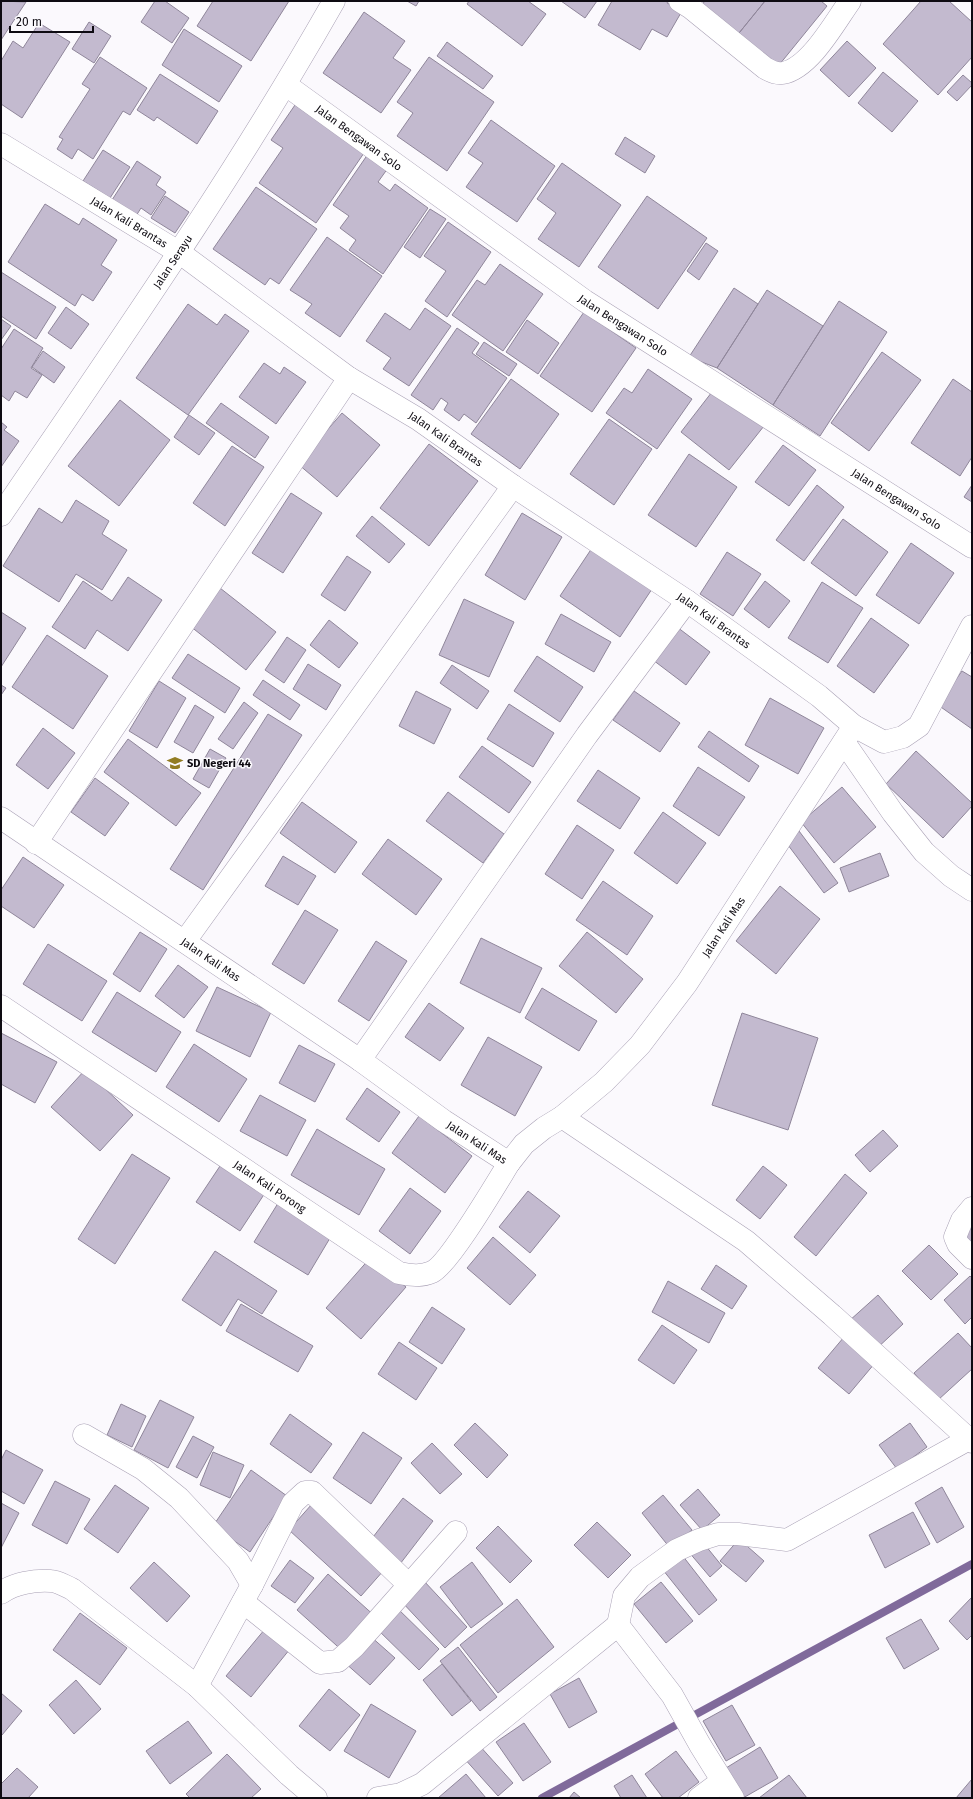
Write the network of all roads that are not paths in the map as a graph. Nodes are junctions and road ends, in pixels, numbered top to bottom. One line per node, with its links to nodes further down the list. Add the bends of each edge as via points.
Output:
1 (334, 1): 4 (street, Jalan Serayu)
2 (680, 1): 3 (street, via 765,68 778,73 784,73 804,61 821,44)
3 (850, 1)
4 (286, 85): 6 (street, Jalan Serayu); 10 (street, Jalan Bengawan Solo, via 585,301)
5 (1, 144): 6 (street, Jalan Kali Brantas)
6 (180, 254): 7 (street, Jalan Kali Brantas); 9 (street, Jalan Serayu)
7 (349, 378): 8 (street, Jalan Kali Brantas, via 418,419); 15 (street)
8 (513, 486): 11 (street, Jalan Kali Brantas); 17 (street)
9 (1, 515)
10 (972, 547)
11 (687, 601): 13 (street, Jalan Kali Brantas, via 819,696); 19 (street, via 587,735)
12 (972, 626): 13 (street, Jalan Kali Brantas, via 919,726 904,737 884,742)
13 (849, 734): 16 (street, via 893,813 924,852 950,876); 20 (street, Jalan Kali Mas, via 688,983 640,1045 604,1082)
14 (1, 818): 15 (street, Jalan Kali Mas)
15 (36, 843): 17 (street, Jalan Kali Mas)
16 (972, 890)
17 (185, 941): 19 (street, Jalan Kali Mas)
18 (1, 1006): 21 (street, Jalan Kali Porong, via 399,1273 416,1276 433,1272 449,1256)
19 (360, 1060): 21 (street, Jalan Kali Mas, via 444,1121)
20 (562, 1117): 21 (street, Jalan Kali Mas, via 524,1144); 25 (street, via 746,1242 832,1315)
21 (509, 1163)
22 (972, 1208): 23 (street, via 962,1220 955,1237 958,1244)
23 (972, 1258)
24 (84, 1435): 29 (street, via 143,1469 179,1498 238,1562)
25 (970, 1441): 30 (street, via 787,1540 718,1534 676,1550 640,1577 624,1596)
26 (456, 1532): 27 (street)
27 (408, 1584): 29 (street, via 354,1647 338,1662 330,1664 320,1663); 29 (street, via 312,1492 305,1492 293,1503)
28 (1, 1593): 31 (street, via 27,1582 52,1581 72,1589)
29 (247, 1594): 31 (street)
30 (618, 1625): 32 (street, via 672,1695); 34 (street, via 422,1784 401,1794)
31 (197, 1686): 33 (street)
32 (728, 1790): 35 (street)
33 (316, 1798)
34 (378, 1798)
35 (699, 1798)

